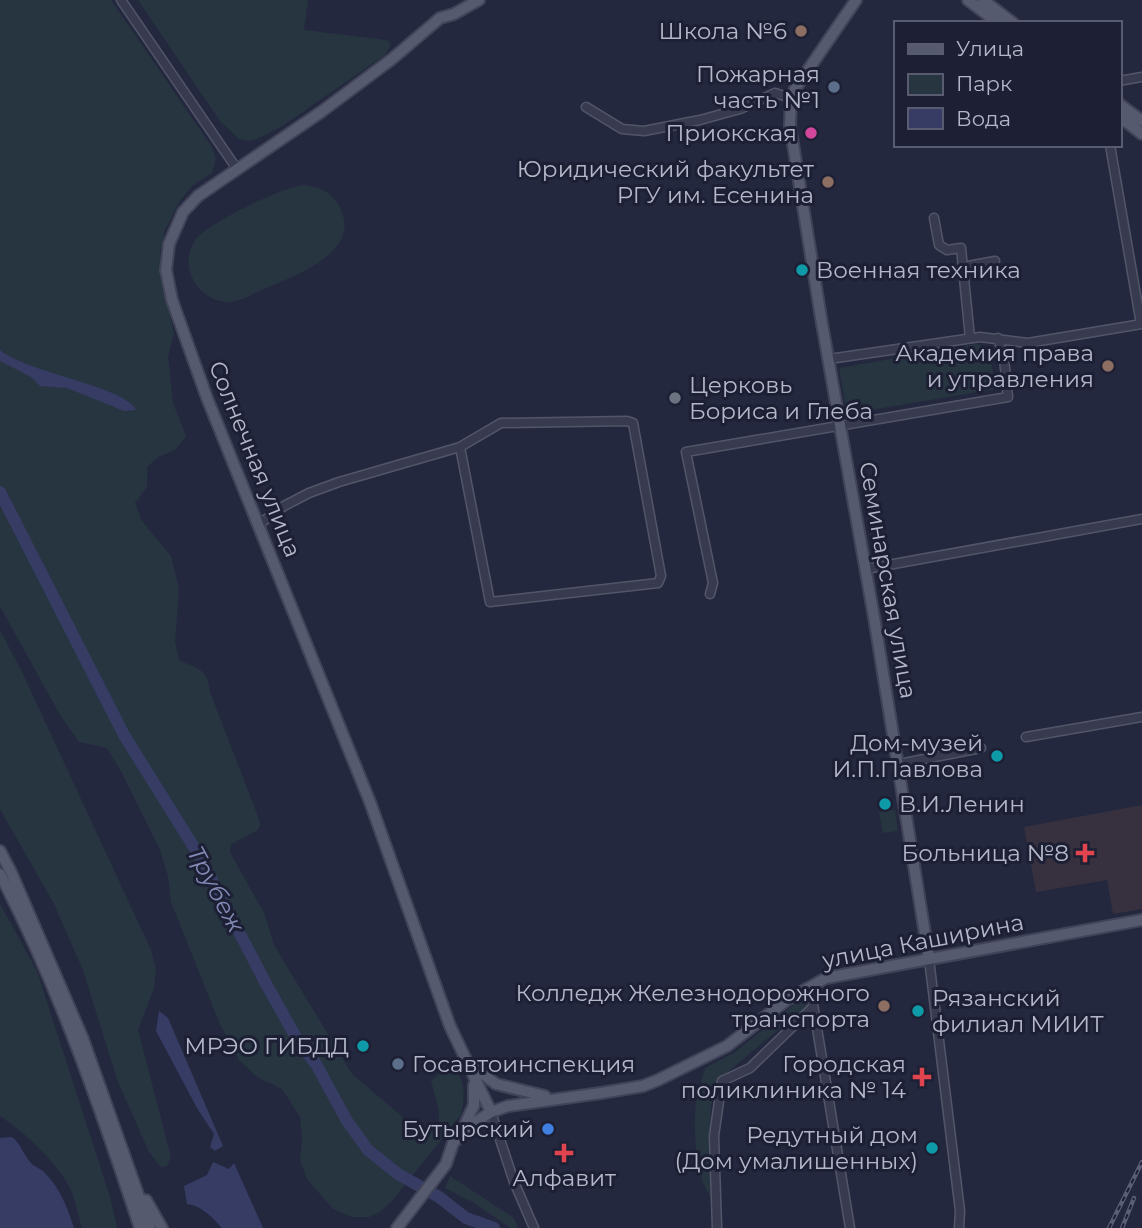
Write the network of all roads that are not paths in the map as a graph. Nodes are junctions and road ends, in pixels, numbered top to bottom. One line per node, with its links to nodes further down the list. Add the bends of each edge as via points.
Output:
1 (121, 0): 17 (street)
2 (479, 0): 17 (main road, Солнечная улица, via 440,18 321,112)
3 (856, 0): 10 (main road)
4 (968, 0): 6 (main road)
5 (983, 0): 7 (main road)
6 (995, 21)
7 (1010, 21)
8 (1142, 77): 9 (street)
9 (1121, 80)
10 (791, 98): 12 (street, via 775,93 740,109 644,131 622,129); 24 (main road, Семинарская улица, via 790,125)
11 (1121, 105): 14 (main road)
12 (586, 107)
13 (1121, 118): 15 (main road)
14 (1142, 121)
15 (1142, 134)
16 (1110, 147): 21 (street)
17 (237, 169): 28 (main road, Солнечная улица, via 183,212 169,244 166,270 185,338)
18 (934, 218): 20 (street, via 939,244 947,250 961,247)
19 (995, 261): 20 (street)
20 (963, 267): 22 (street)
21 (1141, 324): 23 (street, via 1028,343)
22 (970, 338): 23 (street); 24 (street)
23 (998, 338): 25 (street, via 1008,397)
24 (829, 359): 25 (main road, Семинарская улица)
25 (840, 424): 29 (main road, Семинарская улица); 30 (street, via 686,452 713,583)
26 (460, 447): 26 (street, via 501,423 633,423 661,576 658,583 490,602); 28 (street, via 309,493)
27 (1142, 519): 29 (street)
28 (258, 525): 41 (main road, Солнечная улица, via 370,802)
29 (866, 569): 34 (main road, Семинарская улица)
30 (710, 594)
31 (1142, 717): 32 (street)
32 (1026, 737)
33 (981, 748): 34 (street)
34 (898, 764): 38 (main road, Семинарская улица)
35 (0, 850): 46 (main road, via 83,1039)
36 (0, 874): 47 (main road, via 70,1027)
37 (1142, 920): 38 (main road, улица Каширина)
38 (929, 959): 39 (main road, улица Каширина, via 826,978); 54 (street, Семинарская улица)
39 (810, 986): 40 (street); 43 (main road, улица Каширина, via 727,1046 658,1080)
40 (813, 1007): 52 (street, via 750,1068 722,1081 714,1136); 53 (street)
41 (465, 1059): 42 (main road, Солнечная улица); 43 (main road, Солнечная улица, via 496,1084)
42 (471, 1072): 44 (main road, Солнечная улица); 45 (main road, via 474,1105)
43 (558, 1098): 44 (main road, улица Каширина)
44 (491, 1111): 45 (main road); 51 (street, via 513,1182)
45 (453, 1143): 50 (main road, via 446,1164)
46 (134, 1180): 48 (main road); 49 (main road)
47 (140, 1228)
48 (150, 1228)
49 (162, 1228)
50 (397, 1228)
51 (534, 1228)
52 (717, 1228)
53 (850, 1228)
54 (959, 1228)

